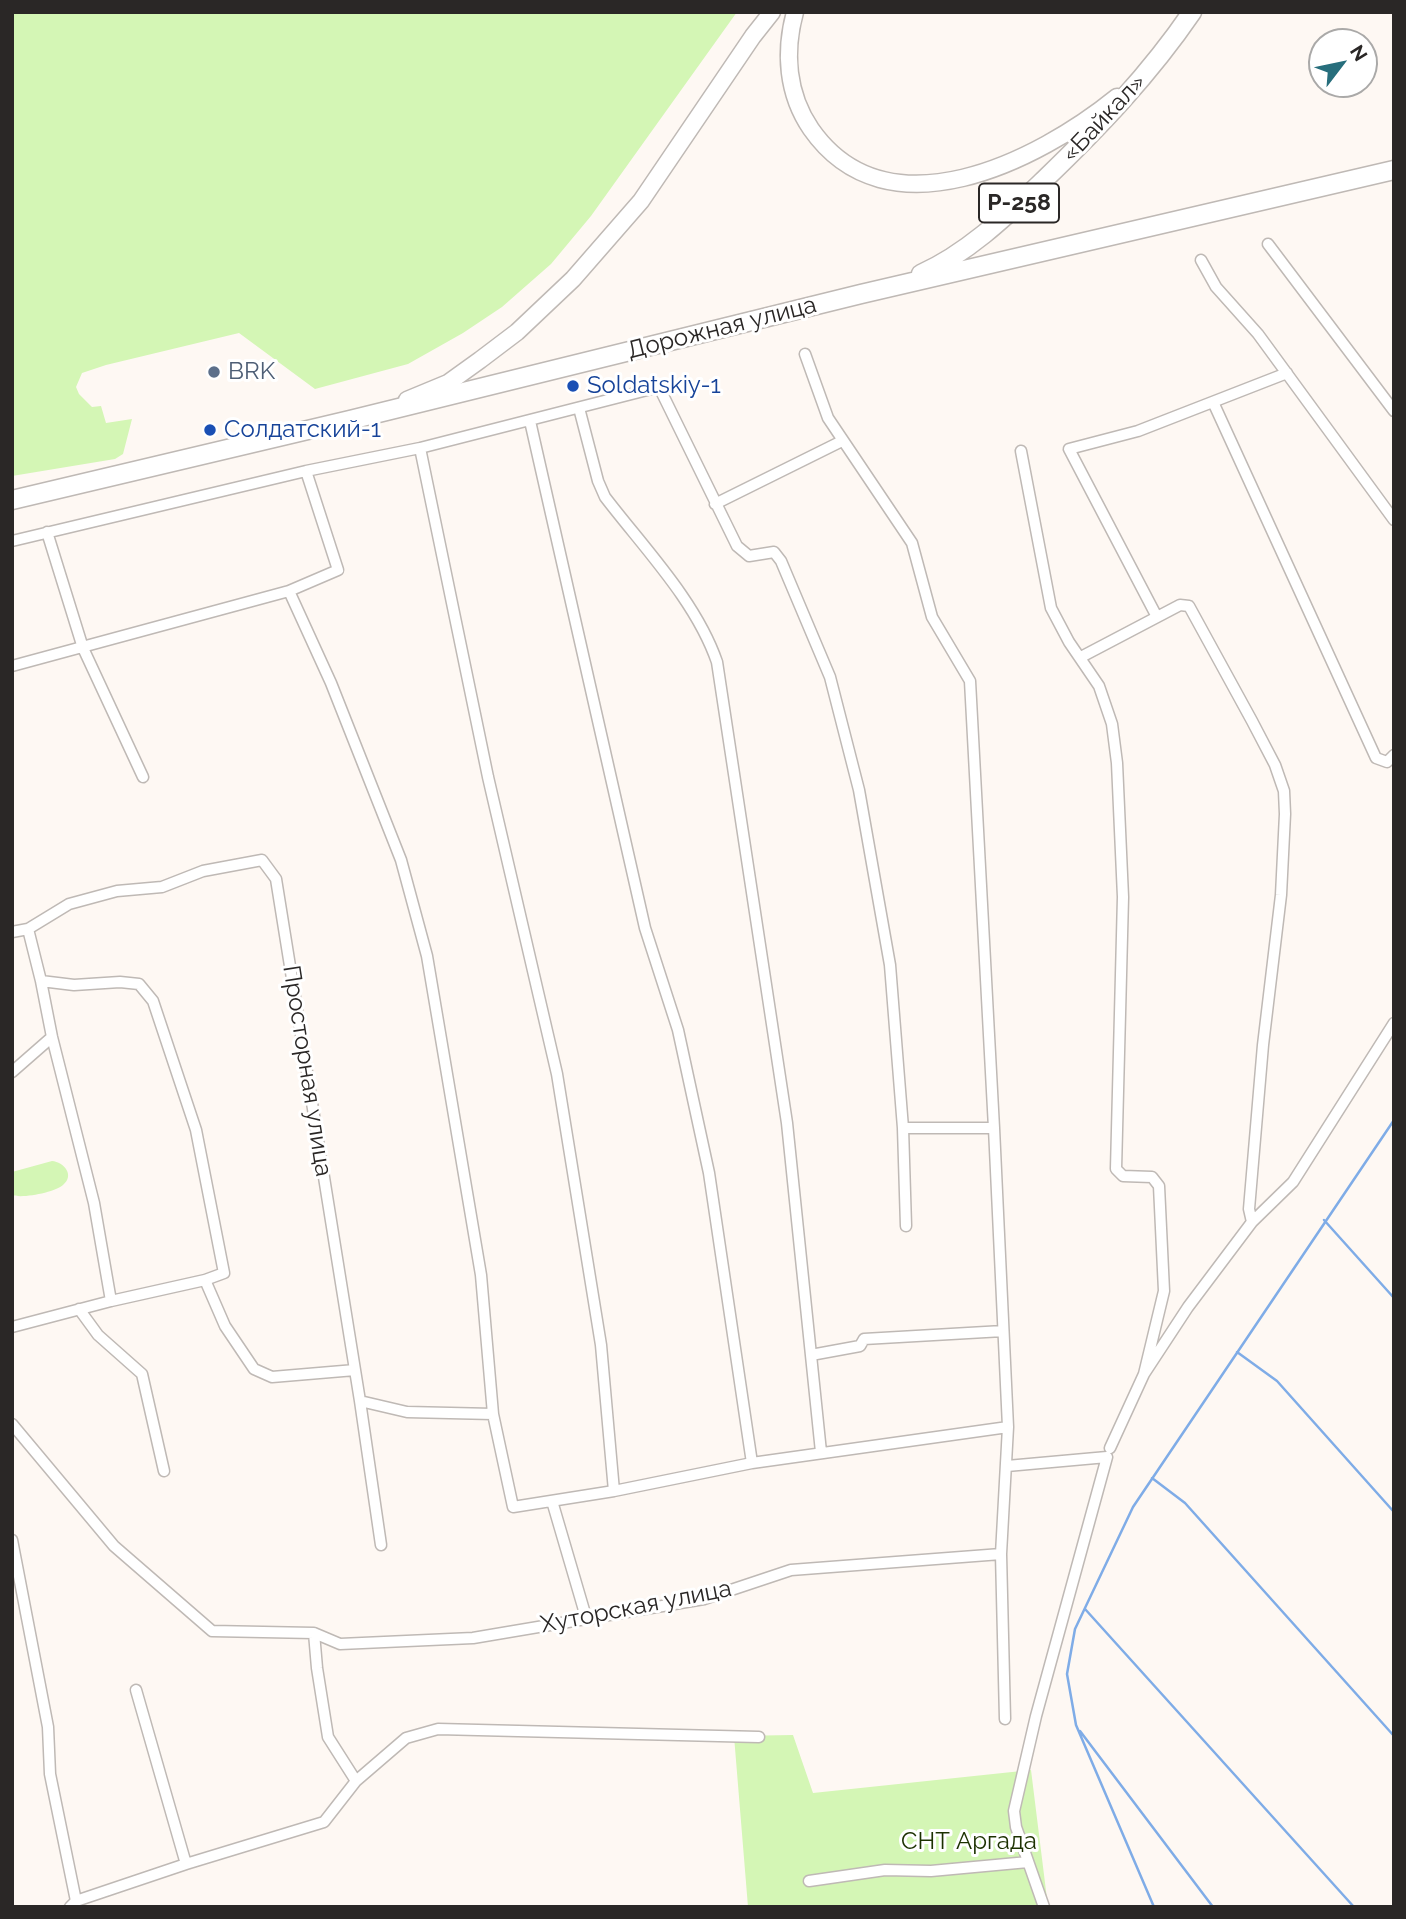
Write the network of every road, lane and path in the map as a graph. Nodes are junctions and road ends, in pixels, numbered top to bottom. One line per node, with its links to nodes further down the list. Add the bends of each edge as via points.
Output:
1 (772, 12): 14 (main road, via 641,201 573,279 517,331 448,383)
2 (795, 12): 4 (main road, via 789,74 800,111 820,142 848,165 891,182 937,183 998,167 1092,117)
3 (1192, 12): 4 (highway, «Байкал» / Р-258)
4 (1149, 71): 8 (highway, «Байкал» / Р-258, via 1096,130 995,226 928,270)
5 (1394, 170): 8 (highway)
6 (1268, 244): 13 (street)
7 (1201, 260): 10 (street, via 1216,287)
8 (861, 294): 14 (highway, Дорожная улица / Р-258)
9 (805, 354): 16 (street, via 828,418)
10 (1287, 373): 11 (street); 22 (street)
11 (1213, 402): 26 (street, via 1138,431 1069,449); 30 (street, via 1376,758 1387,762)
12 (579, 408): 15 (street); 21 (street, via 659,387); 47 (street, via 605,497 691,608 717,662 788,1123)
13 (1394, 411)
14 (350, 420): 20 (highway, Дорожная улица / Р-258)
15 (530, 421): 17 (street); 56 (street, via 645,928 678,1030 709,1172)
16 (842, 441): 21 (street); 39 (street, via 912,543 932,617 970,681)
17 (420, 448): 19 (street); 59 (street, via 488,777 557,1074 601,1345)
18 (1021, 451): 28 (street, via 1051,608)
19 (306, 471): 23 (street); 25 (street, via 338,570)
20 (12, 500)
21 (715, 504): 38 (street, via 742,553 774,552 781,561 830,677 859,790 890,965)
22 (1394, 520)
23 (47, 531): 24 (street); 27 (street)
24 (12, 541)
25 (289, 591): 27 (street); 51 (street, via 401,860 427,956 481,1275)
26 (1157, 617): 28 (street); 40 (street, via 1180,605 1189,606 1269,754 1283,791 1281,895 1261,1072 1249,1209)
27 (83, 648): 29 (street); 31 (street)
28 (1081, 657): 49 (street, via 1099,686 1112,724 1117,763 1123,897 1116,1168 1123,1176 1152,1177 1159,1186 1164,1291)
29 (12, 666)
30 (1394, 755)
31 (143, 777)
32 (28, 929): 33 (street, Просторная улица); 34 (street); 48 (street, Просторная улица, via 69,904 117,891 162,887 203,872 262,860 276,879)
33 (12, 932)
34 (41, 981): 36 (street); 42 (street, via 139,984 153,1001 197,1130 224,1273)
35 (1394, 1023): 40 (street, via 1293,1182)
36 (52, 1037): 37 (street); 43 (street, via 94,1203)
37 (12, 1072)
38 (903, 1128): 39 (street); 41 (street)
39 (995, 1128): 46 (street)
40 (1252, 1222): 49 (street)
41 (906, 1226)
42 (205, 1280): 43 (street); 48 (street, via 225,1326 254,1369 272,1377)
43 (111, 1301): 44 (street)
44 (79, 1309): 45 (street); 58 (street, via 98,1335 142,1374)
45 (12, 1327)
46 (1003, 1331): 47 (street, via 864,1339 860,1346); 53 (street)
47 (811, 1355): 55 (street)
48 (355, 1370): 50 (street, Просторная улица)
49 (1144, 1374): 54 (street)
50 (360, 1401): 51 (street, via 407,1412); 62 (street, Просторная улица)
51 (493, 1414): 60 (street, via 513,1507)
52 (12, 1424): 65 (street, Хуторская улица, via 114,1546 212,1631)
53 (1008, 1427): 55 (street); 57 (street)
54 (1110, 1448)
55 (821, 1452): 56 (street)
56 (752, 1463): 59 (street)
57 (1007, 1466): 63 (street); 70 (street, via 1107,1457 1014,1811)
58 (164, 1471)
59 (614, 1491): 60 (street)
60 (552, 1501): 64 (street)
61 (12, 1540): 73 (street, via 48,1727 50,1774)
62 (381, 1545)
63 (1001, 1554): 64 (street, Хуторская улица, via 791,1570 704,1599); 67 (street)
64 (586, 1617): 65 (street, Хуторская улица, via 473,1637 340,1644)
65 (314, 1633): 69 (street, via 328,1737)
66 (136, 1690): 71 (street)
67 (1005, 1719)
68 (759, 1737): 69 (street, via 438,1729 406,1738)
69 (356, 1781): 71 (street, via 324,1822)
70 (1027, 1861): 72 (street, via 931,1871 884,1870); 74 (street)
71 (186, 1864): 73 (street)
72 (809, 1881)
73 (73, 1904)
74 (1044, 1907)

